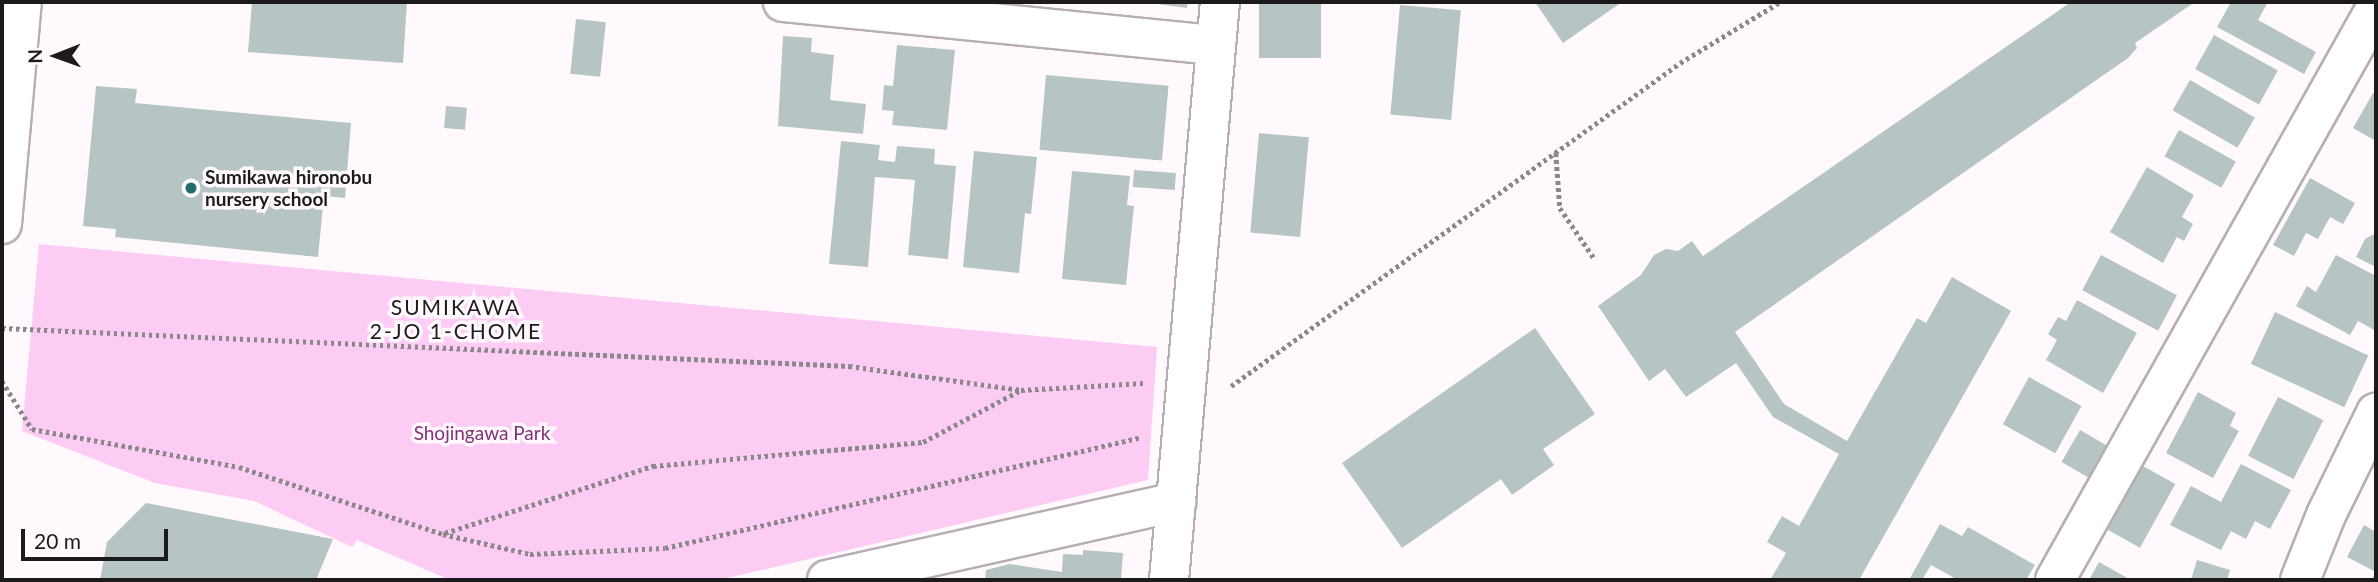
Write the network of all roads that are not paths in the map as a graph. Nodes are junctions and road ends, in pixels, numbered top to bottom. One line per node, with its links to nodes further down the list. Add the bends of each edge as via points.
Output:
1 (22, 2): 6 (street)
2 (783, 2): 5 (street)
3 (1220, 2): 5 (street)
4 (2376, 8): 12 (street)
5 (1216, 44): 9 (street)
6 (7, 121): 7 (street)
7 (2, 224)
8 (2376, 413): 13 (street)
9 (1175, 502): 10 (street); 11 (street)
10 (827, 580)
11 (1169, 580)
12 (2055, 580)
13 (2300, 580)

